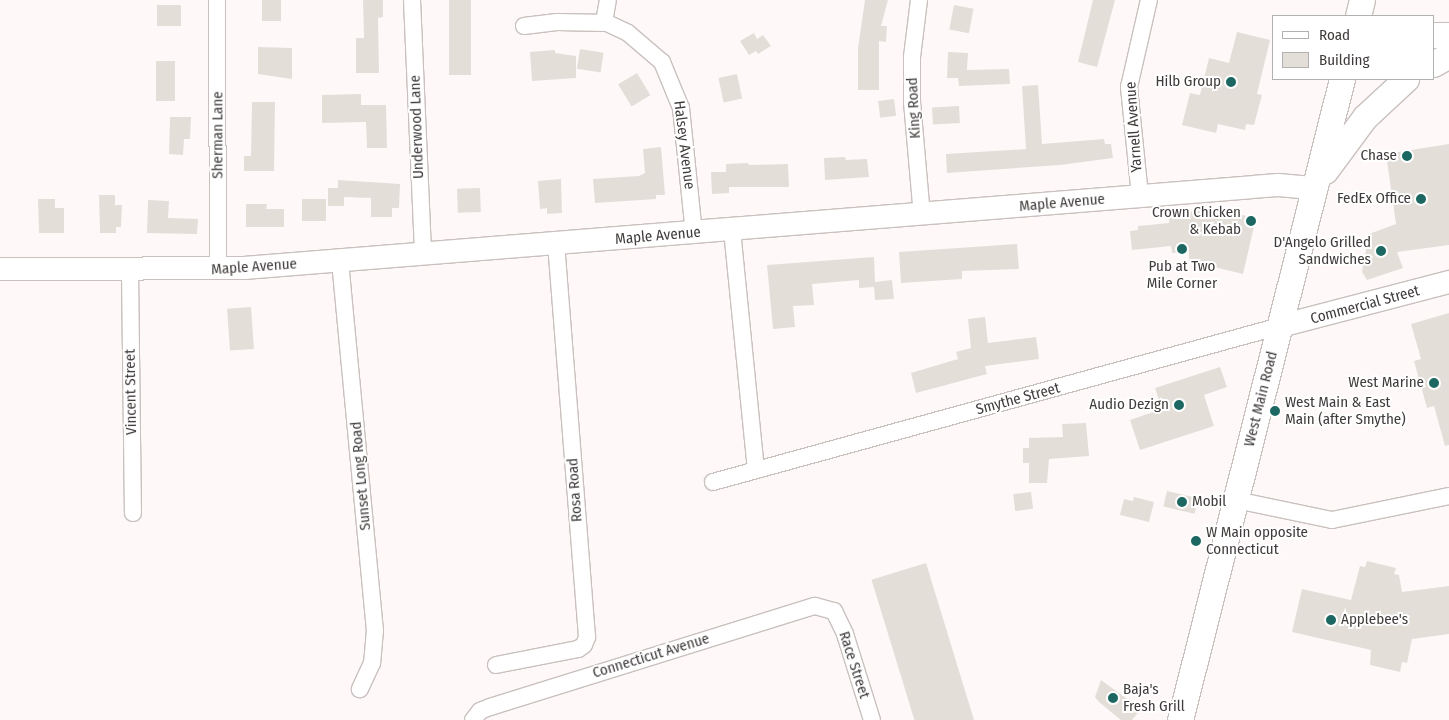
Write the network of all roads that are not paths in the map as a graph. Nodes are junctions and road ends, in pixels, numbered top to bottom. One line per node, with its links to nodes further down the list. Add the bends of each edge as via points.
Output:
1 (217, 0): 25 (street, Sherman Lane)
2 (412, 0): 22 (street, Underwood Lane)
3 (608, 0): 8 (street)
4 (919, 0): 18 (street, King Road, via 912,57 912,102)
5 (1149, 0): 17 (street, Yarnell Avenue, via 1129,87)
6 (1362, 0): 7 (main road)
7 (1358, 15)
8 (604, 22): 9 (street, Halsey Avenue); 20 (street, Halsey Avenue, via 639,41 668,71 678,95 685,127)
9 (524, 26)
10 (1434, 35): 11 (main road)
11 (1449, 35)
12 (1449, 55): 13 (main road)
13 (1434, 63)
14 (1342, 80): 16 (main road, West Main Road)
15 (1405, 80): 16 (main road, via 1365,117)
16 (1315, 188): 17 (street, Maple Avenue, via 1278,185); 28 (main road, West Main Road)
17 (1140, 196): 18 (street, Maple Avenue)
18 (922, 216): 19 (street, Maple Avenue)
19 (732, 230): 20 (street, Maple Avenue); 29 (street)
20 (694, 233): 21 (street, Maple Avenue)
21 (556, 244): 22 (street, Maple Avenue); 35 (street, Rosa Road, via 587,638 578,648)
22 (423, 254): 23 (street, Maple Avenue)
23 (340, 261): 25 (street, Maple Avenue); 36 (street, Sunset Long Road, via 375,630 372,663)
24 (0, 270): 26 (street, Maple Avenue)
25 (218, 270): 26 (street, Maple Avenue)
26 (130, 271): 33 (street, Vincent Street)
27 (1449, 282): 28 (street, Commercial Street)
28 (1280, 326): 29 (street, Smythe Street); 32 (main road, West Main Road)
29 (756, 470): 30 (street, Smythe Street)
30 (713, 482)
31 (1449, 496): 32 (street, via 1332,520)
32 (1236, 500): 39 (main road, West Main Road)
33 (133, 513)
34 (834, 611): 37 (street, Connecticut Avenue, via 815,606 578,677 490,706 480,711); 38 (street, Race Street, via 846,634)
35 (496, 665)
36 (360, 689)
37 (474, 720)
38 (872, 720)
39 (1180, 720)

